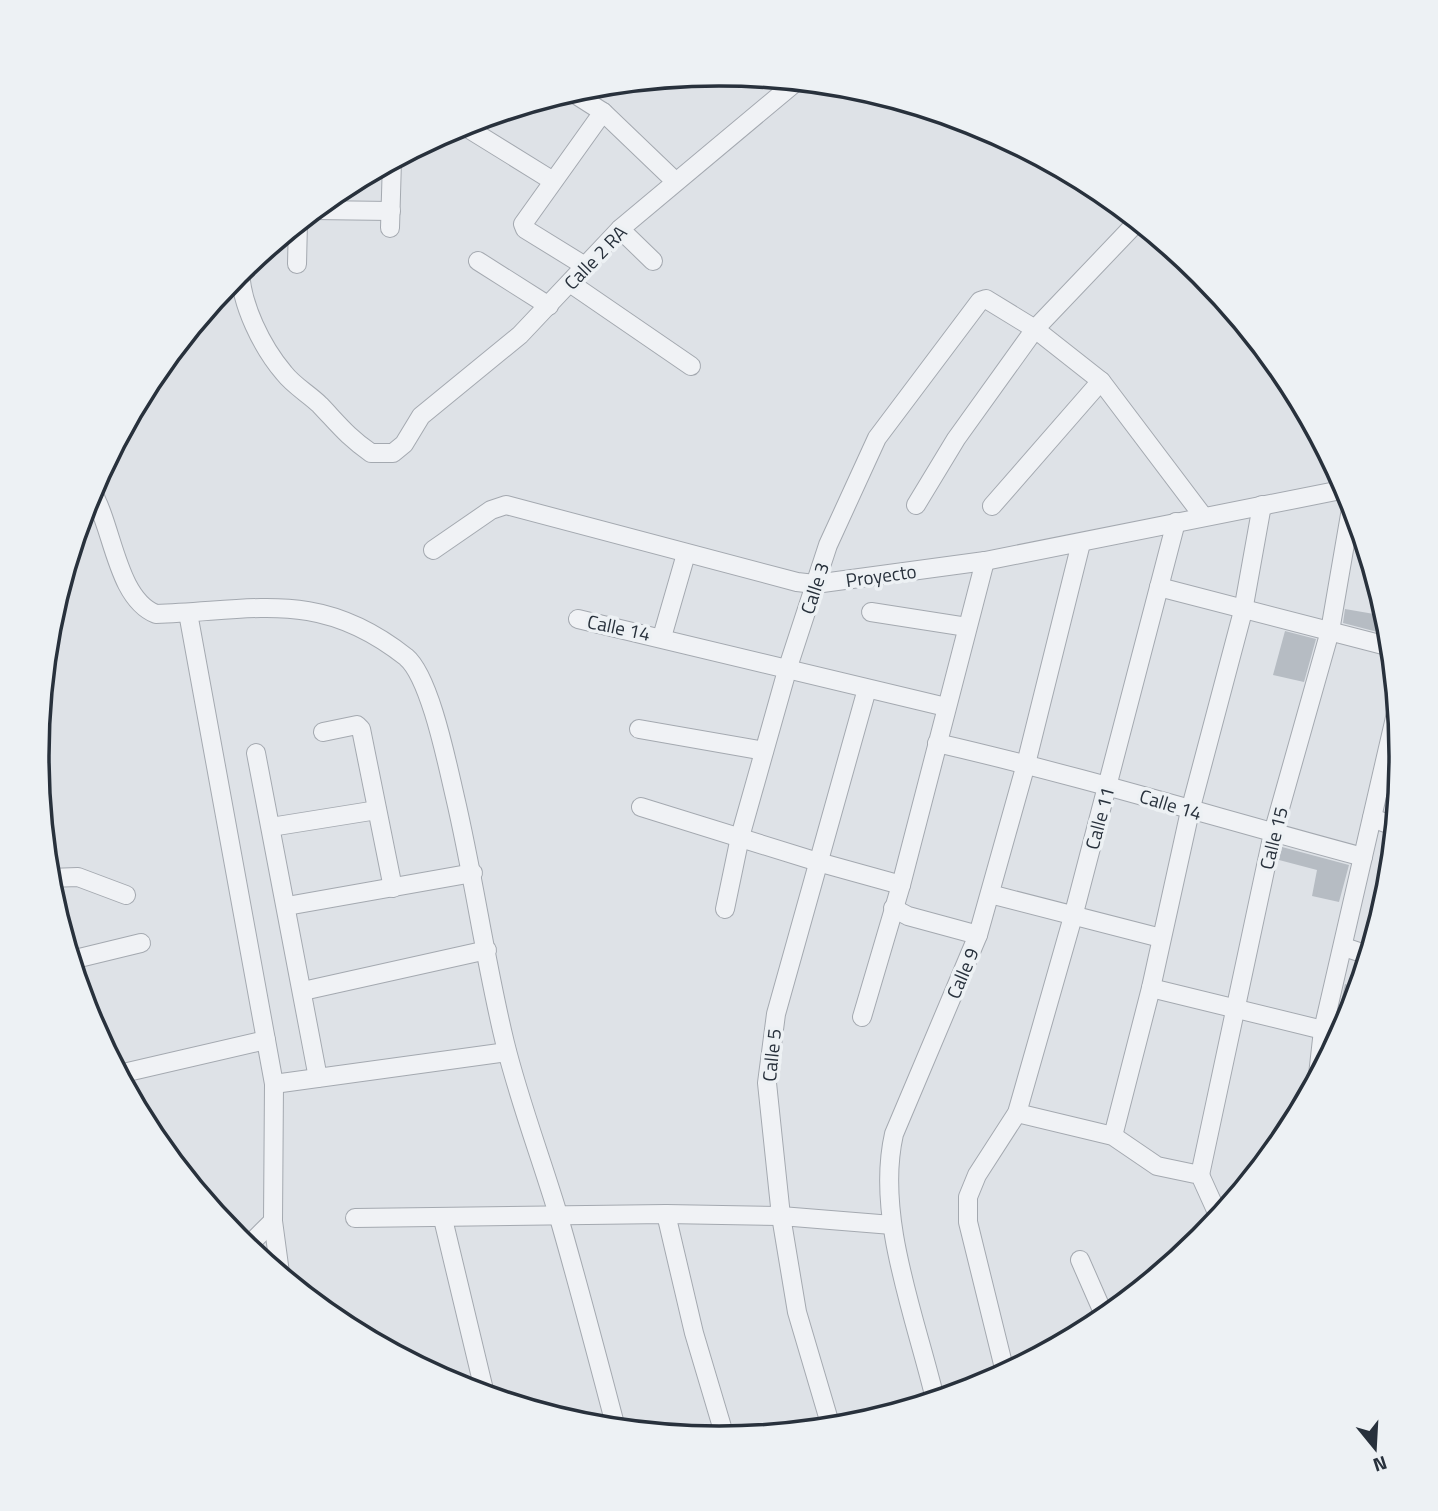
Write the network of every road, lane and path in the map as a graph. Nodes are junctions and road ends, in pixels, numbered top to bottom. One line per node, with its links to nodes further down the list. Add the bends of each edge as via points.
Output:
1 (787, 89): 7 (street, Calle 2 RA)
2 (583, 99): 3 (street)
3 (603, 112): 6 (street); 7 (street)
4 (475, 132): 6 (street)
5 (392, 171): 8 (street, via 390,219)
6 (553, 181): 15 (street, via 523,226)
7 (675, 181): 10 (street, Calle 2 RA)
8 (328, 212)
9 (1132, 228): 19 (street)
10 (620, 229): 13 (street); 15 (street, Calle 2 RA)
11 (298, 235): 14 (street)
12 (478, 261): 18 (street)
13 (653, 261)
14 (297, 264)
15 (585, 266): 16 (street, Calle 2 RA)
16 (570, 283): 18 (street, Calle 2 RA); 20 (street)
17 (243, 284): 18 (street, Calle 2 RA, via 264,346 285,375 370,453 393,453 404,444 421,416)
18 (549, 306)
19 (1035, 328): 21 (street); 23 (street, via 956,439); 34 (street, Calle 3, via 986,299 980,301 877,438)
20 (691, 366)
21 (1101, 381): 26 (street); 27 (street)
22 (1334, 491): 24 (street, Proyecto)
23 (916, 505)
24 (1262, 505): 27 (street, Proyecto); 36 (street)
25 (97, 506): 38 (street, via 131,595 156,614)
26 (992, 506)
27 (1203, 516): 28 (street, Proyecto)
28 (1176, 522): 30 (street, Proyecto); 35 (street, Calle 11)
29 (1348, 526): 41 (street, Calle 15)
30 (1080, 542): 33 (street, Proyecto); 53 (street, Calle 9)
31 (432, 550): 32 (street, Proyecto, via 491,510 506,505)
32 (686, 554): 34 (street, Proyecto); 42 (street)
33 (985, 561): 34 (street, Proyecto); 40 (street)
34 (815, 584): 44 (street, Calle 3)
35 (1159, 587): 36 (street); 54 (street, Calle 11)
36 (1244, 611): 41 (street); 57 (street)
37 (871, 612): 40 (street)
38 (188, 613): 65 (street, via 267,605 311,609 378,639 408,659 421,675); 87 (street)
39 (578, 618): 42 (street, Calle 14)
40 (967, 626): 46 (street)
41 (1330, 631): 43 (street); 61 (street, Calle 15)
42 (662, 637): 44 (street, Calle 14)
43 (1379, 644)
44 (788, 667): 45 (street, Calle 14); 51 (street, Calle 3)
45 (867, 689): 46 (street, Calle 14); 64 (street, Calle 5)
46 (946, 707): 49 (street)
47 (639, 729): 51 (street)
48 (323, 732): 56 (street, via 360,726)
49 (937, 743): 53 (street, Calle 14); 67 (street)
50 (1389, 745): 58 (street)
51 (764, 751): 62 (street, Calle 3)
52 (256, 753): 60 (street)
53 (1027, 764): 54 (street, Calle 14); 69 (street, Calle 9)
54 (1108, 784): 57 (street, Calle 14); 74 (street, Calle 11)
55 (641, 807): 62 (street)
56 (377, 810): 60 (street); 68 (street)
57 (1190, 811): 61 (street, Calle 14); 76 (street)
58 (1372, 818): 59 (street); 63 (street)
59 (1385, 823)
60 (271, 827): 71 (street)
61 (1273, 833): 63 (street, Calle 14); 84 (street, Calle 15)
62 (740, 837): 64 (street); 73 (street, Calle 3)
63 (1363, 857): 78 (street)
64 (818, 862): 67 (street); 99 (street, Calle 5, via 776,1014 767,1083)
65 (473, 873): 68 (street); 79 (street)
66 (61, 878): 70 (street, via 78,877)
67 (901, 884): 72 (street)
68 (393, 888): 71 (street)
69 (990, 894): 74 (street); 75 (street, Calle 9)
70 (126, 895)
71 (287, 906): 83 (street)
72 (893, 908): 75 (street); 85 (street)
73 (725, 909)
74 (1074, 913): 76 (street); 93 (street, Calle 11)
75 (978, 934): 103 (street, Calle 9, via 894,1134 888,1162)
76 (1161, 938): 82 (street)
77 (141, 943): 81 (street)
78 (1344, 947): 80 (street); 86 (street)
79 (487, 950): 83 (street); 89 (street)
80 (1359, 952)
81 (81, 958)
82 (1151, 988): 84 (street); 94 (street)
83 (303, 991): 91 (street)
84 (1235, 1009): 86 (street); 95 (street, Calle 15)
85 (862, 1017)
86 (1323, 1030): 88 (street)
87 (267, 1040): 90 (street); 92 (street)
88 (1321, 1050)
89 (507, 1052): 91 (street); 97 (street)
90 (129, 1072)
91 (318, 1078): 92 (street)
92 (274, 1084): 102 (street)
93 (1017, 1114): 94 (street); 108 (street, Calle 11, via 968,1197 968,1223)
94 (1114, 1136): 95 (street, via 1157,1166)
95 (1200, 1175): 96 (street)
96 (1214, 1206)
97 (558, 1214): 98 (street); 101 (street); 111 (street)
98 (666, 1214): 99 (street); 113 (street)
99 (781, 1216): 103 (street); 112 (street, Calle 5, via 797,1312)
100 (355, 1218): 101 (street)
101 (443, 1219): 109 (street)
102 (273, 1221): 104 (street); 105 (street)
103 (891, 1225): 110 (street, Calle 9)
104 (255, 1239)
105 (278, 1260)
106 (1080, 1260): 107 (street)
107 (1100, 1306)
108 (1002, 1362)
109 (482, 1381)
110 (933, 1390)
111 (613, 1417)
112 (828, 1417)
113 (722, 1426)

